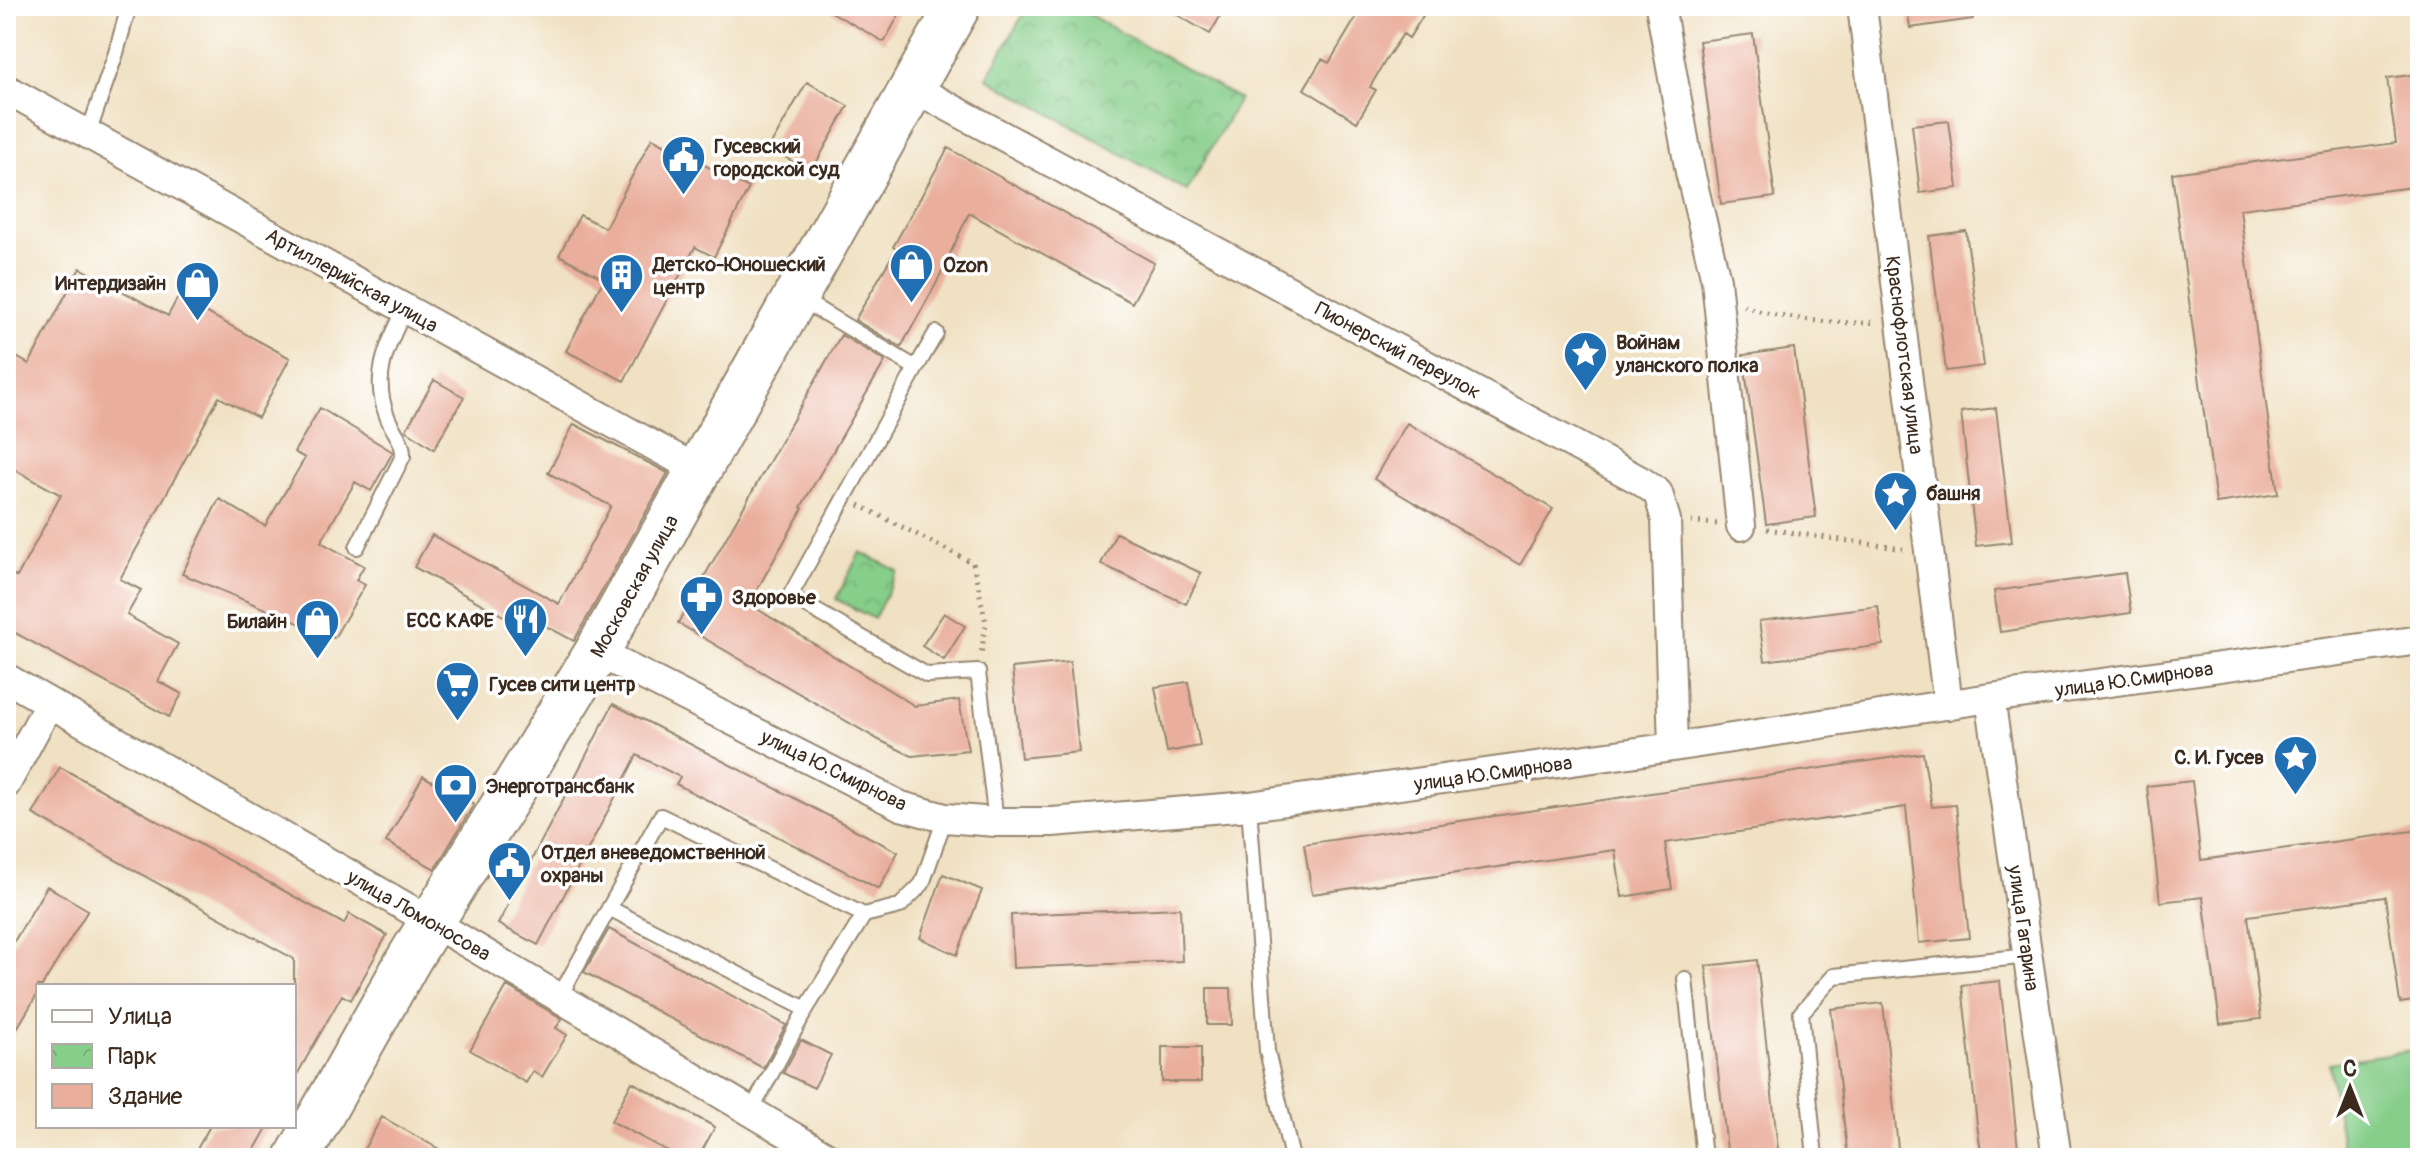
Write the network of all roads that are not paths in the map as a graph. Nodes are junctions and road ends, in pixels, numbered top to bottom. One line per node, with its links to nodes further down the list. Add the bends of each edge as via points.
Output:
1 (129, 6): 7 (lane)
2 (958, 6): 5 (main road, Московская улица)
3 (1660, 6): 13 (street, via 1716,280)
4 (1862, 6): 20 (street, Краснофлотская улица)
5 (912, 87): 8 (main road, Московская улица); 21 (street, Пионерский переулок, via 1658,493 1666,520)
6 (6, 89): 7 (street, Артиллерийская улица)
7 (88, 134): 9 (street, Артиллерийская улица)
8 (795, 296): 11 (lane); 12 (main road, Московская улица)
9 (405, 309): 12 (street, Артиллерийская улица); 14 (lane, via 383,355 381,376 387,418 403,445 403,456)
10 (936, 333): 11 (lane)
11 (916, 368): 25 (lane, via 790,596 927,675 978,672)
12 (698, 470): 16 (main road, Московская улица)
13 (1741, 526)
14 (357, 547)
15 (2420, 640): 18 (street, улица Ю.Смирнова)
16 (597, 652): 24 (street, улица Ю.Смирнова, via 901,806); 28 (main road, Московская улица)
17 (6, 678): 19 (street, улица Ломоносова)
18 (1990, 698): 20 (street, улица Ю.Смирнова); 29 (street, улица Гагарина)
19 (49, 704): 22 (street); 28 (street, улица Ломоносова)
20 (1948, 705): 21 (street, улица Ю.Смирнова)
21 (1673, 747): 23 (street, улица Ю.Смирнова)
22 (6, 784)
23 (1249, 806): 25 (street, улица Ю.Смирнова); 36 (lane, via 1267,1051)
24 (945, 818): 25 (street, улица Ю.Смирнова); 27 (lane, via 922,884 900,906)
25 (996, 822)
26 (609, 908): 27 (lane, via 661,816); 31 (lane); 32 (lane)
27 (864, 915): 32 (lane)
28 (432, 922): 31 (street, улица Ломоносова); 34 (main road, Московская улица)
29 (2029, 956): 38 (lane, via 1834,976 1801,1013); 39 (street, улица Гагарина)
30 (1685, 979): 37 (lane)
31 (559, 997): 33 (street, улица Ломоносова)
32 (806, 1009): 33 (lane)
33 (751, 1111): 35 (street, улица Ломоносова)
34 (297, 1158)
35 (829, 1158)
36 (1292, 1158)
37 (1704, 1158)
38 (1815, 1158)
39 (2057, 1158)

